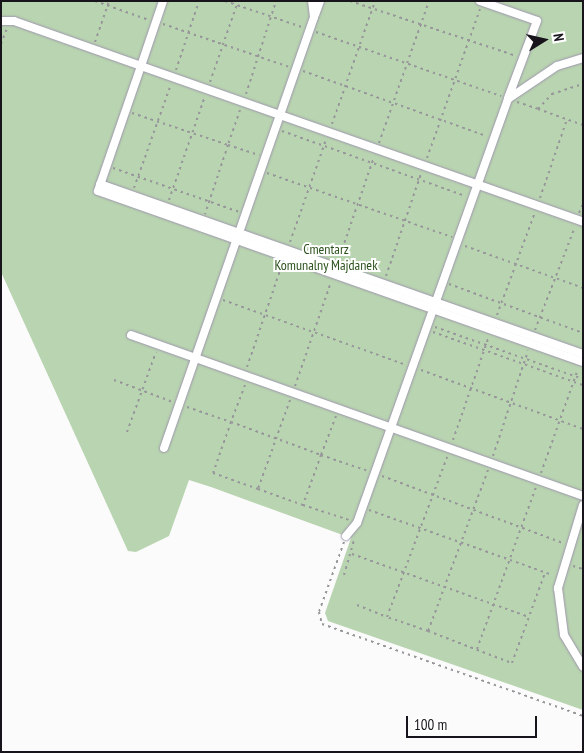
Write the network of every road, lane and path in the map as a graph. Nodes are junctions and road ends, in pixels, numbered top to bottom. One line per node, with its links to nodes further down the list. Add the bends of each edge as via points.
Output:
1 (95, 1): 15 (path)
2 (109, 1): 15 (path)
3 (163, 1): 20 (street)
4 (199, 1): 23 (path)
5 (226, 1): 14 (path)
6 (238, 1): 14 (path)
7 (276, 1): 18 (path)
8 (312, 1): 17 (street)
9 (320, 1): 17 (street)
10 (350, 1): 16 (path)
11 (375, 1): 16 (path)
12 (429, 1): 21 (path)
13 (481, 2): 24 (path); 31 (street, via 537,20)
14 (236, 5): 18 (path); 26 (path)
15 (107, 6): 20 (path); 28 (path)
16 (372, 9): 21 (path); 27 (path)
17 (314, 17): 22 (street)
18 (273, 18): 22 (path); 29 (path)
19 (5, 22): 25 (path); 28 (street, via 14,21)
20 (156, 22): 23 (path); 33 (street)
21 (421, 25): 24 (path); 32 (path)
22 (310, 30): 27 (path); 34 (street)
23 (188, 32): 26 (path); 35 (path)
24 (469, 41): 31 (path); 36 (path)
25 (1, 44)
26 (224, 44): 29 (path); 39 (path)
27 (358, 47): 32 (path); 38 (path)
28 (93, 49): 33 (street)
29 (258, 56): 34 (path); 41 (path)
30 (583, 58): 40 (street, via 557,66)
31 (522, 59): 40 (street)
32 (408, 64): 36 (path); 42 (path)
33 (141, 66): 35 (street); 44 (street)
34 (296, 69): 38 (path); 45 (street)
35 (174, 77): 39 (street); 48 (path)
36 (456, 80): 40 (path); 47 (path)
37 (583, 84): 43 (path, via 552,94)
38 (345, 86): 42 (path); 51 (path)
39 (207, 89): 41 (street); 52 (path)
40 (508, 98): 43 (path); 53 (street)
41 (243, 101): 45 (street); 54 (path)
42 (393, 103): 47 (path); 56 (path)
43 (538, 109): 46 (path)
44 (125, 110): 48 (path); 59 (street)
45 (280, 114): 50 (street); 51 (street)
46 (567, 119): 49 (path); 73 (path)
47 (441, 120): 53 (path); 60 (path)
48 (159, 122): 52 (path); 62 (path)
49 (583, 125)
50 (275, 129): 55 (path); 57 (street)
51 (330, 131): 55 (path); 56 (street)
52 (192, 133): 54 (path); 67 (path)
53 (494, 139): 65 (street)
54 (228, 146): 57 (path); 70 (path)
55 (324, 146): 58 (path); 66 (path)
56 (377, 148): 58 (path); 60 (street)
57 (264, 157): 61 (street)
58 (372, 163): 63 (path); 71 (path)
59 (106, 165): 62 (path); 64 (street)
60 (424, 165): 63 (path); 65 (street)
61 (260, 170): 66 (path); 75 (street)
62 (138, 176): 67 (path); 68 (path)
63 (419, 180): 69 (path); 77 (path)
64 (100, 184): 68 (street); 79 (street, via 98,191)
65 (478, 184): 69 (street); 73 (street)
66 (310, 187): 71 (path); 81 (path)
67 (173, 189): 70 (path); 74 (path)
68 (131, 195): 74 (street)
69 (473, 199): 80 (street)
70 (209, 201): 75 (path); 76 (path)
71 (358, 204): 77 (path); 83 (path)
72 (583, 204): 78 (path)
73 (537, 205): 78 (street); 82 (path)
74 (167, 207): 76 (street)
75 (244, 214): 79 (street)
76 (203, 220): 79 (street)
77 (405, 221): 80 (path); 86 (path)
78 (580, 221): 84 (path)
79 (237, 236): 81 (street); 88 (street)
80 (458, 241): 82 (path); 85 (street)
81 (286, 253): 83 (street); 91 (path)
82 (515, 264): 84 (path); 89 (path)
83 (335, 270): 86 (street); 90 (street); 95 (path)
84 (556, 278): 87 (path); 92 (path)
85 (443, 282): 89 (path); 90 (street)
86 (383, 283): 90 (street)
87 (583, 288)
88 (217, 298): 91 (path); 102 (street)
89 (501, 304): 92 (path); 93 (path)
90 (435, 305): 93 (street); 94 (street)
91 (265, 315): 95 (path); 107 (path)
92 (540, 317): 96 (path); 98 (path)
93 (493, 325): 98 (street); 100 (path)
94 (427, 327): 100 (path); 101 (path); 106 (street)
95 (314, 332): 106 (path); 113 (path)
96 (583, 333)
97 (132, 335): 99 (street)
98 (532, 339): 103 (path); 104 (street)
99 (158, 345): 102 (street); 120 (path)
100 (486, 345): 101 (path); 103 (path)
101 (485, 350): 105 (path); 112 (path)
102 (196, 357): 107 (street); 122 (street)
103 (525, 359): 105 (path); 108 (path)
104 (582, 359): 108 (path)
105 (524, 364): 110 (path); 114 (path)
106 (412, 367): 112 (path); 118 (street)
107 (246, 375): 113 (street); 117 (path)
108 (576, 377): 109 (path); 110 (path)
109 (583, 379)
110 (574, 382): 111 (path); 116 (path)
111 (583, 385)
112 (472, 389): 114 (path); 123 (path)
113 (293, 392): 115 (street); 121 (path)
114 (510, 403): 116 (path); 125 (path)
115 (339, 408): 118 (street); 124 (path)
116 (559, 420): 119 (path); 127 (path)
117 (231, 422): 121 (path); 128 (path, via 213,473)
118 (391, 426): 123 (street); 126 (street)
119 (583, 429)
120 (127, 432)
121 (276, 439): 124 (path); 128 (path)
122 (164, 448)
123 (450, 448): 125 (street); 129 (path)
124 (322, 455): 126 (path); 131 (path)
125 (490, 463): 127 (street); 134 (path)
126 (374, 474): 129 (path); 133 (street)
127 (539, 480): 130 (street); 137 (path)
128 (258, 489): 131 (path)
129 (432, 495): 134 (path); 136 (path)
130 (583, 496)
131 (303, 505): 135 (path)
132 (583, 505): 140 (street)
133 (362, 508): 135 (street); 136 (path)
134 (474, 511): 137 (path); 139 (path)
135 (357, 523): 138 (street); 141 (path)
136 (420, 528): 139 (path); 143 (path)
137 (521, 529): 140 (path); 142 (path)
138 (346, 536): 155 (path, via 318,612 322,624)
139 (461, 543): 142 (path); 147 (path)
140 (570, 545): 146 (street)
141 (351, 554): 143 (path); 145 (path)
142 (510, 560): 144 (path); 148 (path)
143 (404, 573): 147 (path); 150 (path)
144 (545, 573): 146 (path); 151 (path)
145 (344, 575)
146 (560, 577): 154 (street, via 559,611 564,635)
147 (445, 587): 148 (path); 152 (path)
148 (493, 604): 151 (path); 153 (path)
149 (357, 605): 150 (path)
150 (387, 617): 152 (path)
151 (529, 617): 153 (path, via 512,663)
152 (428, 631): 153 (path)
153 (477, 650)
154 (583, 667)
155 (583, 716)

